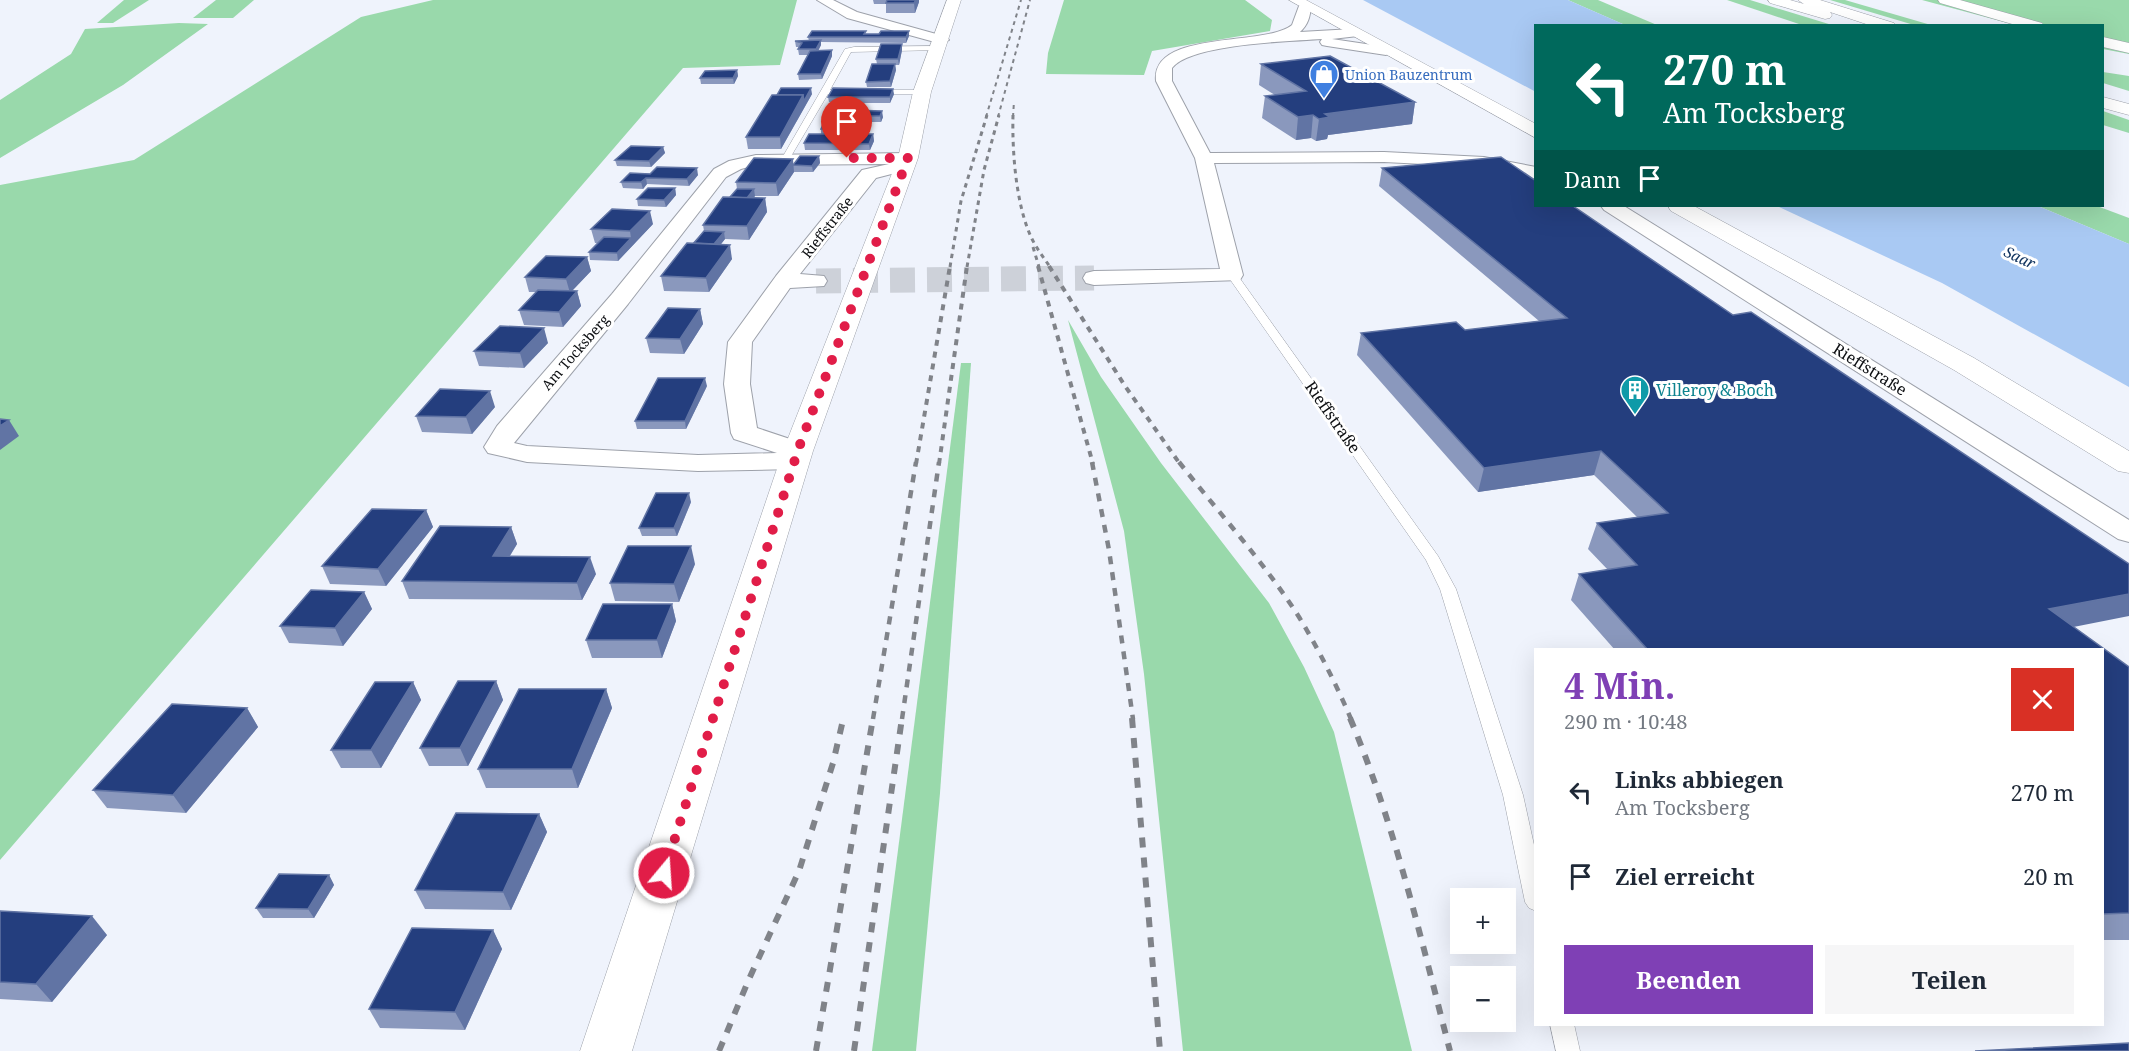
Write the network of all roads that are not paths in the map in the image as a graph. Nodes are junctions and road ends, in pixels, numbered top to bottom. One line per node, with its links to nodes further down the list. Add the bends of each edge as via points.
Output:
1 (823, 0): 13 (street, via 852,15)
2 (954, 0): 13 (main road)
3 (1775, 0): 7 (main road)
4 (1805, 0): 8 (main road)
5 (1944, 0): 9 (main road)
6 (1300, 3): 10 (main road); 11 (street, Rieffstraße, via 1304,18)
7 (1851, 24)
8 (1883, 24)
9 (2030, 24)
10 (1353, 33): 11 (street, Rieffstraße); 15 (main road)
11 (1282, 40): 15 (street, Rieffstraße, via 1351,44); 26 (street, Rieffstraße, via 1184,53 1164,67 1164,81)
12 (2104, 42): 14 (main road)
13 (939, 44): 17 (lane, via 848,51); 20 (main road)
14 (2129, 48)
15 (1386, 51): 24 (main road)
16 (2104, 90): 21 (main road)
17 (825, 92): 18 (lane); 25 (lane)
18 (857, 92)
19 (868, 92): 20 (lane)
20 (922, 92): 27 (main road)
21 (2129, 98)
22 (2104, 102): 23 (main road)
23 (2129, 110)
24 (1534, 131)
25 (786, 158): 27 (street, Am Tocksberg); 35 (street, Am Tocksberg, via 756,160 720,173 498,447 527,454 698,463)
26 (1204, 158): 28 (street, via 1384,157 1484,162); 31 (street, Rieffstraße)
27 (906, 161): 33 (street, Rieffstraße, via 869,174); 35 (main road)
28 (1534, 173)
29 (1613, 207): 37 (street, Rieffstraße)
30 (1681, 207): 36 (main road, via 1964,364)
31 (1232, 275): 32 (street); 38 (lane, Rieffstraße, via 1433,559 1448,589 1513,795)
32 (1094, 278)
33 (784, 281): 34 (street, Rieffstraße); 35 (street, Rieffstraße, via 740,342 737,384 744,433)
34 (816, 281)
35 (797, 456): 40 (main road)
36 (2129, 464)
37 (2129, 533)
38 (1534, 893)
39 (1562, 1026): 41 (lane)
40 (606, 1051)
41 (1568, 1051)

